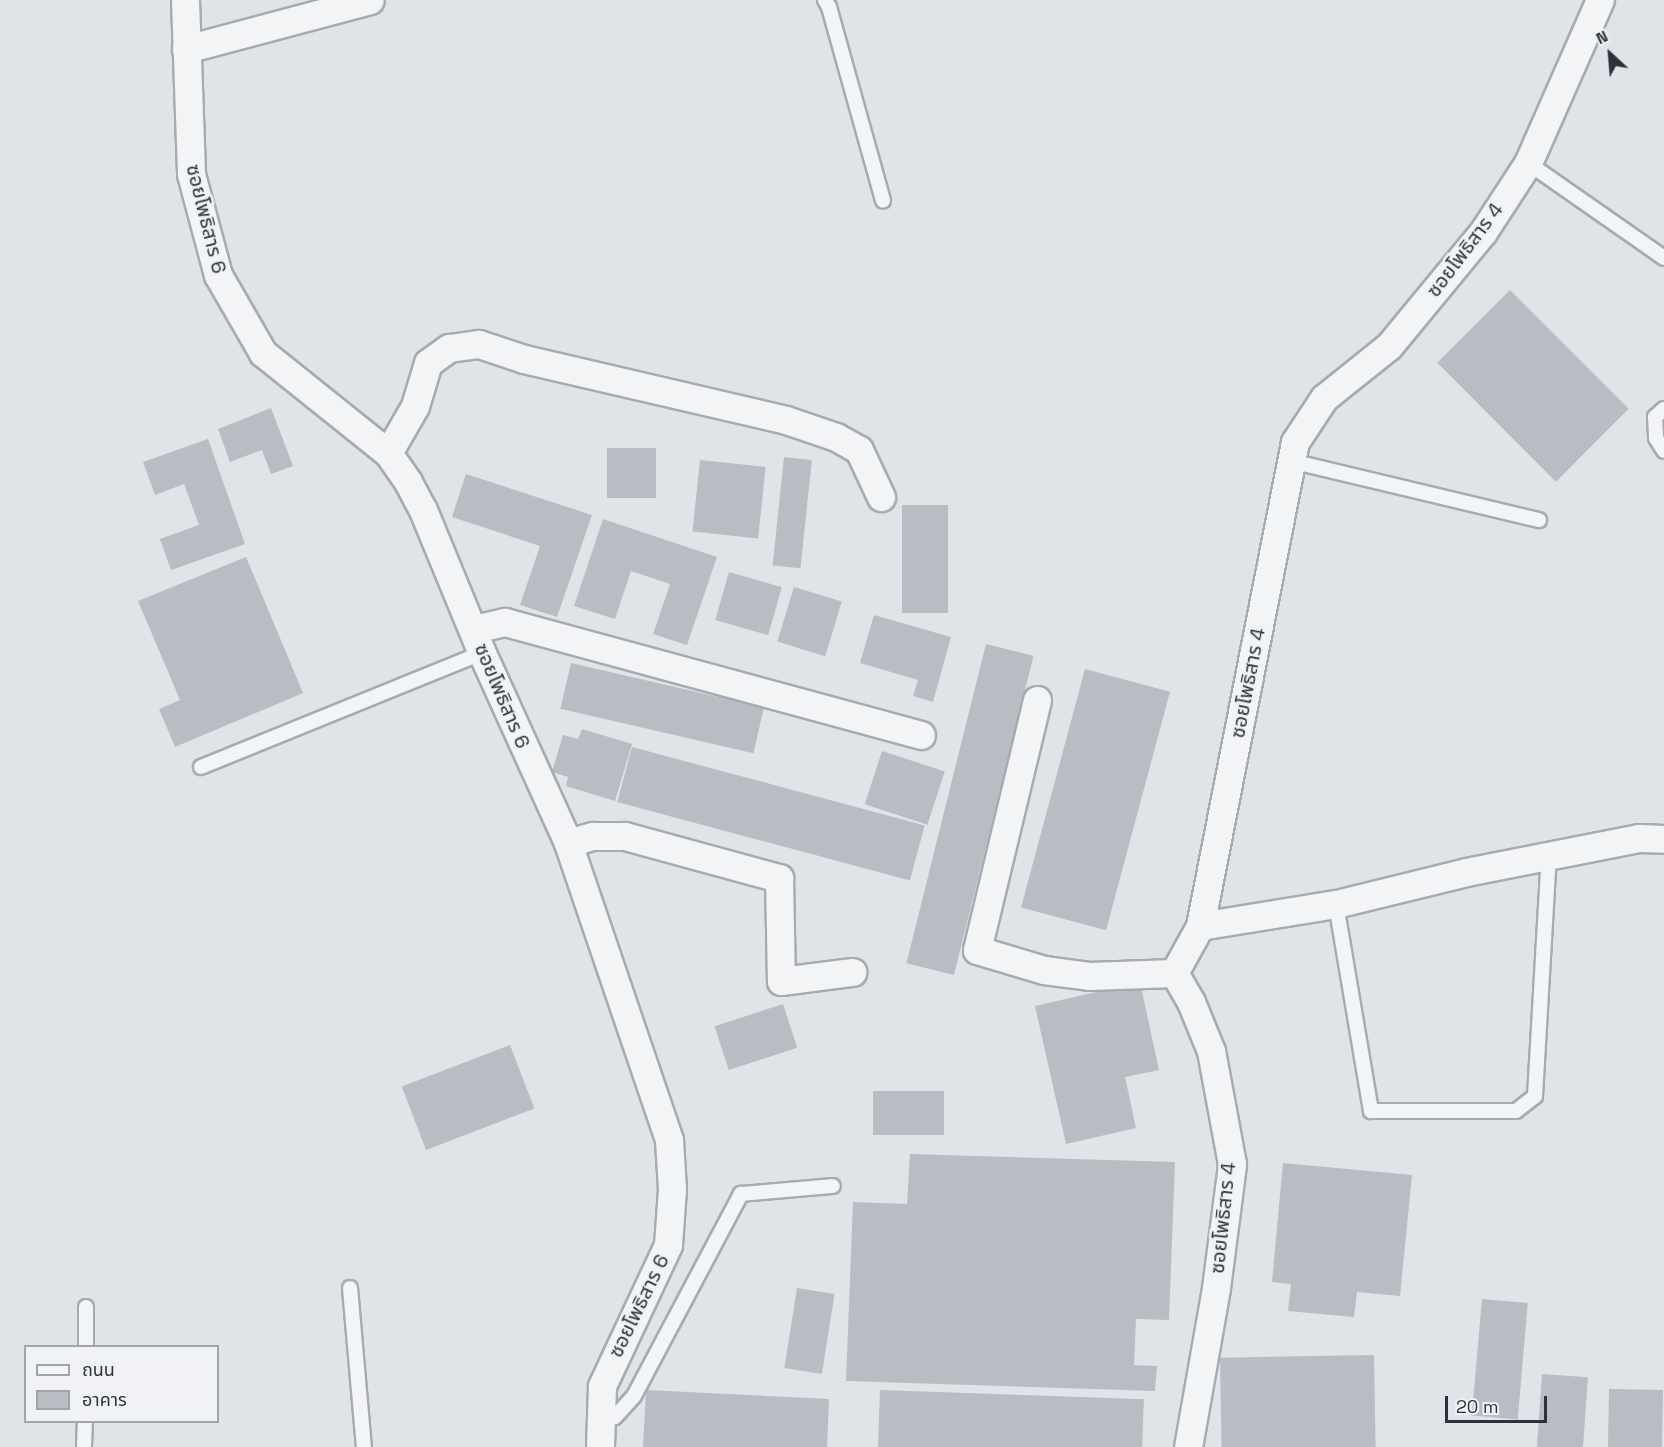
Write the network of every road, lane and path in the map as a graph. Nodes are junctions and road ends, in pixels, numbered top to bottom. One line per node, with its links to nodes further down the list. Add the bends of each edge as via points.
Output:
1 (185, 0): 5 (street, ซอยโพธิสาร 6)
2 (370, 0): 5 (street)
3 (825, 0): 7 (lane)
4 (1600, 0): 6 (street, ซอยโพธิสาร 4)
5 (186, 49): 11 (street, ซอยโพธิสาร 6, via 191,174 218,275 263,352)
6 (1528, 163): 8 (lane); 12 (street, ซอยโพธิสาร 4, via 1483,232 1389,346 1324,398 1295,442)
7 (883, 201)
8 (1664, 258)
9 (1664, 409): 10 (lane, via 1655,417 1656,438)
10 (1664, 451)
11 (387, 453): 13 (street, via 415,406 428,363 449,348 479,344 524,359 786,420 836,437 859,450); 15 (street, ซอยโพธิสาร 6, via 423,510)
12 (1291, 461): 14 (lane); 23 (street, ซอยโพธิสาร 4)
13 (881, 497)
14 (1539, 520)
15 (478, 641): 17 (street, via 505,622); 18 (lane); 20 (street, ซอยโพธิสาร 6)
16 (1037, 700): 25 (street, via 977,951 1044,970 1089,976)
17 (921, 735)
18 (201, 766)
19 (1664, 839): 21 (street, via 1639,838)
20 (568, 843): 24 (street, via 593,836 625,836 779,878 781,981); 31 (street, ซอยโพธิสาร 6, via 669,1140 672,1189 668,1245 602,1386)
21 (1549, 856): 22 (street); 22 (lane, via 1535,1096 1516,1111 1371,1111)
22 (1336, 904): 23 (street)
23 (1200, 926): 25 (street, ซอยโพธิสาร 4)
24 (852, 972)
25 (1174, 973): 34 (street, ซอยโพธิสาร 4, via 1211,1051 1232,1164 1216,1288)
26 (833, 1186): 31 (lane, via 741,1194 634,1396)
27 (350, 1288): 33 (lane)
28 (86, 1306): 29 (lane)
29 (86, 1345)
30 (85, 1423): 32 (lane)
31 (599, 1434)
32 (84, 1447)
33 (363, 1447)
34 (1188, 1447)

